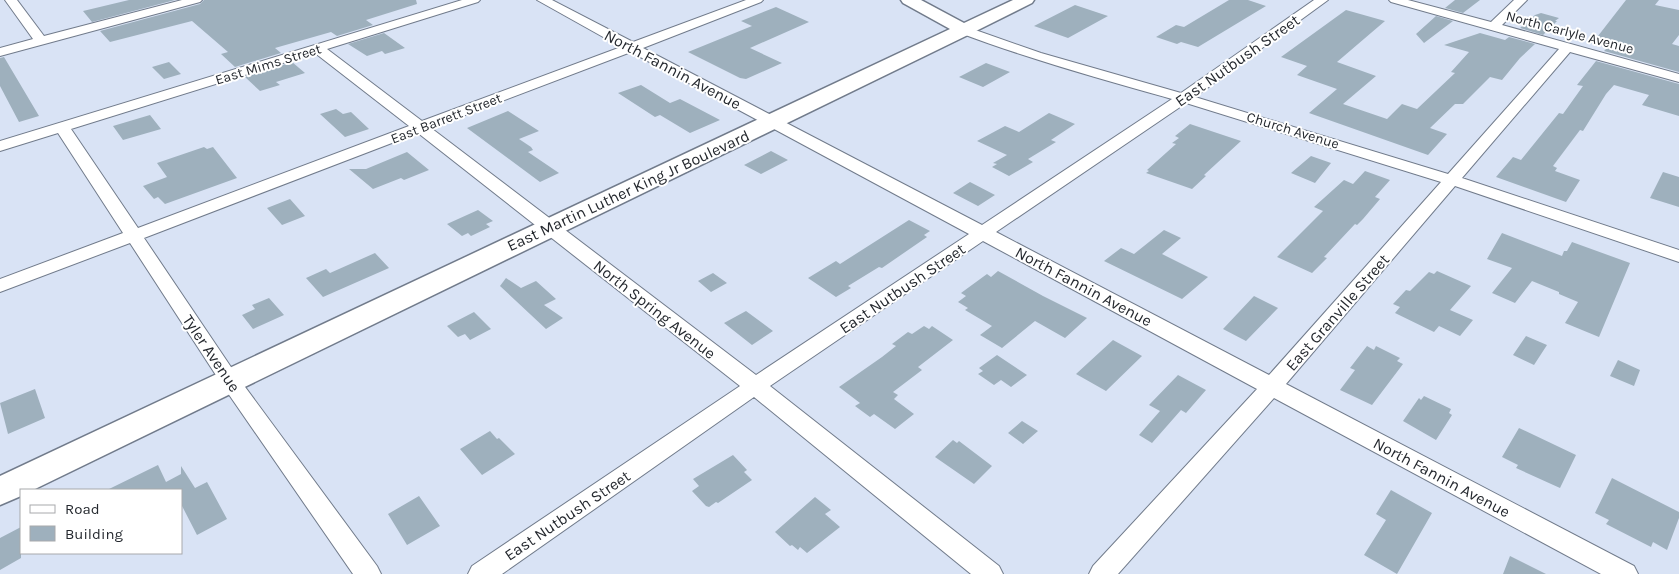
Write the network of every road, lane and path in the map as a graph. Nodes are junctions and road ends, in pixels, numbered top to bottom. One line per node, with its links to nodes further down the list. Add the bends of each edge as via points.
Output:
1 (11, 0): 13 (street)
2 (196, 0): 13 (street)
3 (474, 0): 16 (street, East Mims Street)
4 (543, 0): 14 (street, North Fannin Avenue)
5 (757, 0): 14 (street, East Barrett Street)
6 (909, 0): 12 (main road, Church Avenue)
7 (1026, 0): 12 (main road, East Martin Luther King Jr Boulevard)
8 (1322, 0): 19 (street, East Nutbush Street)
9 (1395, 0): 11 (street, North Carlyle Avenue)
10 (1521, 0): 11 (street)
11 (1493, 27): 15 (street, North Carlyle Avenue)
12 (964, 30): 19 (street, Church Avenue, via 1020,50); 20 (main road, East Martin Luther King Jr Boulevard)
13 (41, 41): 17 (street)
14 (633, 47): 20 (street, North Fannin Avenue); 22 (street, East Barrett Street)
15 (1568, 47): 18 (street, North Carlyle Avenue); 24 (street, East Granville Street)
16 (317, 48): 21 (street, East Mims Street); 22 (street, North Spring Avenue)
17 (0, 52)
18 (1679, 78)
19 (1184, 97): 24 (street, Church Avenue); 26 (street, East Nutbush Street)
20 (771, 122): 25 (main road, East Martin Luther King Jr Boulevard); 26 (street, North Fannin Avenue)
21 (62, 127): 23 (street, East Mims Street); 27 (street, Tyler Avenue)
22 (419, 128): 25 (street, North Spring Avenue); 27 (street, East Barrett Street)
23 (0, 146)
24 (1453, 180): 28 (street, Church Avenue); 32 (street, East Granville Street)
25 (550, 228): 30 (main road, East Martin Luther King Jr Boulevard); 31 (street, North Spring Avenue)
26 (984, 233): 31 (street, East Nutbush Street); 32 (street, North Fannin Avenue)
27 (135, 235): 29 (street, East Barrett Street); 30 (street, Tyler Avenue)
28 (1679, 256)
29 (0, 286)
30 (230, 381): 33 (main road, East Martin Luther King Jr Boulevard); 34 (street, Tyler Avenue)
31 (755, 386): 35 (street, East Nutbush Street); 36 (street, North Spring Avenue)
32 (1271, 387): 37 (street, East Granville Street); 38 (street, North Fannin Avenue)
33 (0, 491)
34 (368, 574)
35 (481, 574)
36 (990, 574)
37 (1102, 574)
38 (1625, 574)

